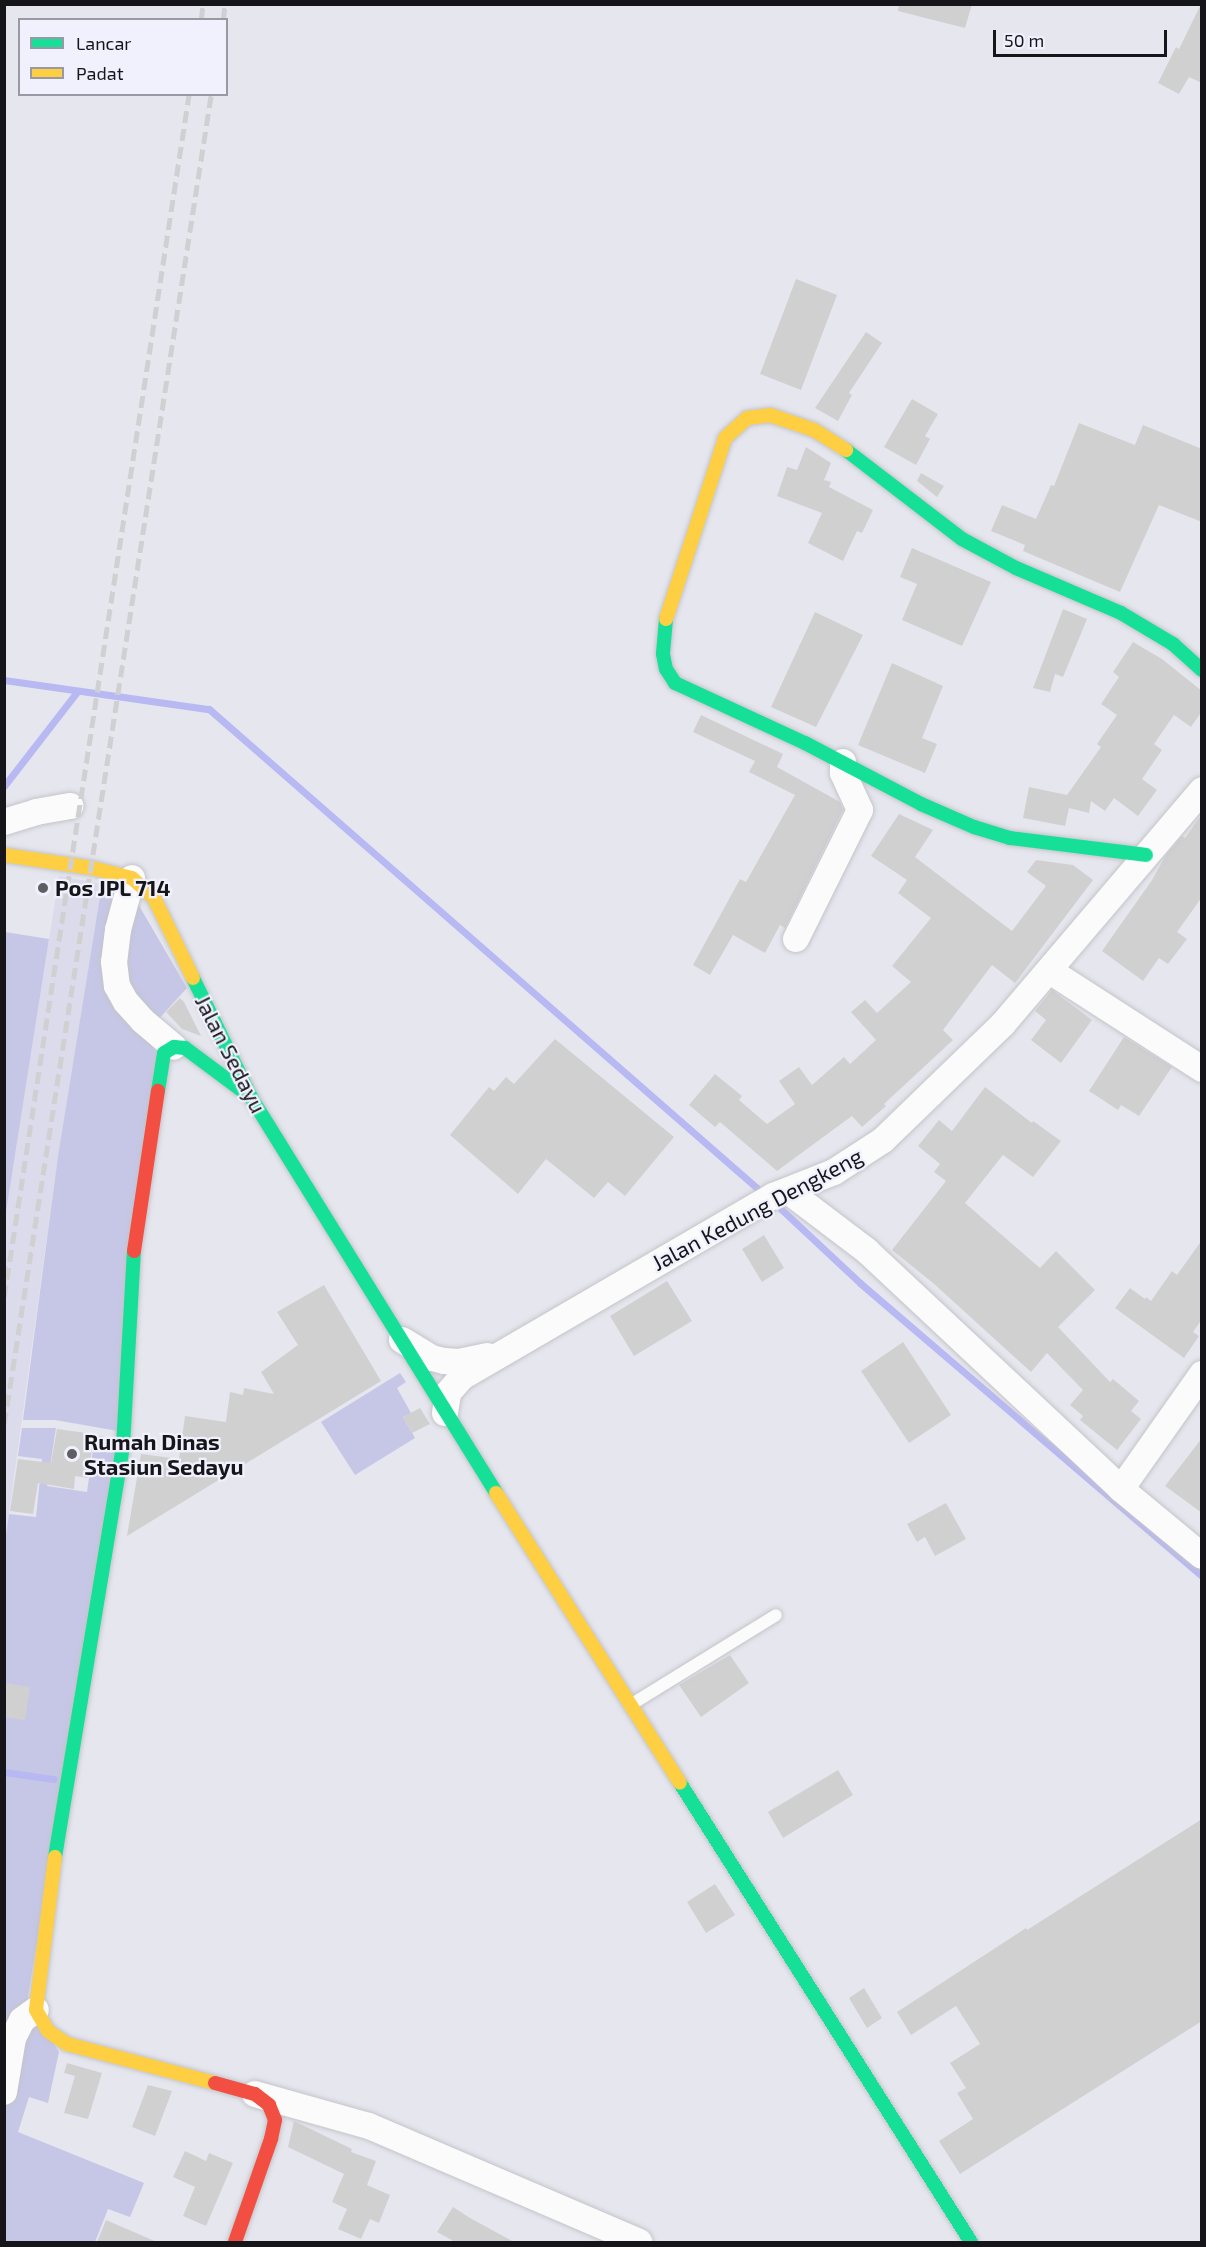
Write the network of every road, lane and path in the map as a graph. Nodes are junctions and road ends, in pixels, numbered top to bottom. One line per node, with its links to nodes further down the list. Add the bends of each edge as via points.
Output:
1 (1202, 670): 2 (street, via 1173,644 1121,613 1016,568 963,539 814,430 770,415 747,418 725,438 684,557 665,622 666,669 675,683)
2 (843, 762): 7 (street, via 921,804 983,830 1010,838); 9 (street, via 843,773 860,810)
3 (1202, 790): 7 (street, Jalan Kedung Dengkeng)
4 (70, 806): 5 (street)
5 (4, 822)
6 (4, 855): 8 (street)
7 (1146, 855): 10 (street, Jalan Kedung Dengkeng)
8 (132, 878): 11 (street, via 118,930 114,962 117,986 138,1014); 13 (street, Jalan Sedayu, via 148,891 158,907)
9 (796, 939)
10 (1050, 971): 12 (street); 14 (street, Jalan Kedung Dengkeng, via 1003,1024 883,1140 834,1172)
11 (174, 1047): 13 (street, via 197,1054); 23 (street, via 164,1053 160,1066 132,1265 123,1446 58,1824)
12 (1202, 1069)
13 (252, 1099): 15 (street, Jalan Sedayu)
14 (788, 1191): 16 (street, Jalan Kedung Dengkeng, via 773,1196); 19 (street, via 867,1251)
15 (402, 1340): 16 (street, via 432,1358 459,1362); 18 (street, Jalan Sedayu)
16 (502, 1353): 18 (street, Jalan Kedung Dengkeng, via 453,1385)
17 (1202, 1374): 19 (street)
18 (445, 1413): 22 (street, Jalan Sedayu)
19 (1121, 1489): 20 (street)
20 (1202, 1556)
21 (776, 1615): 22 (lane)
22 (631, 1705): 28 (street, Jalan Sedayu)
23 (36, 2010): 24 (street, via 22,2020 13,2038); 25 (street, via 48,2031 67,2044)
24 (4, 2092)
25 (255, 2094): 26 (street, via 269,2105 275,2120); 27 (street, via 369,2126)
26 (240, 2241)
27 (639, 2242)
28 (971, 2242)

